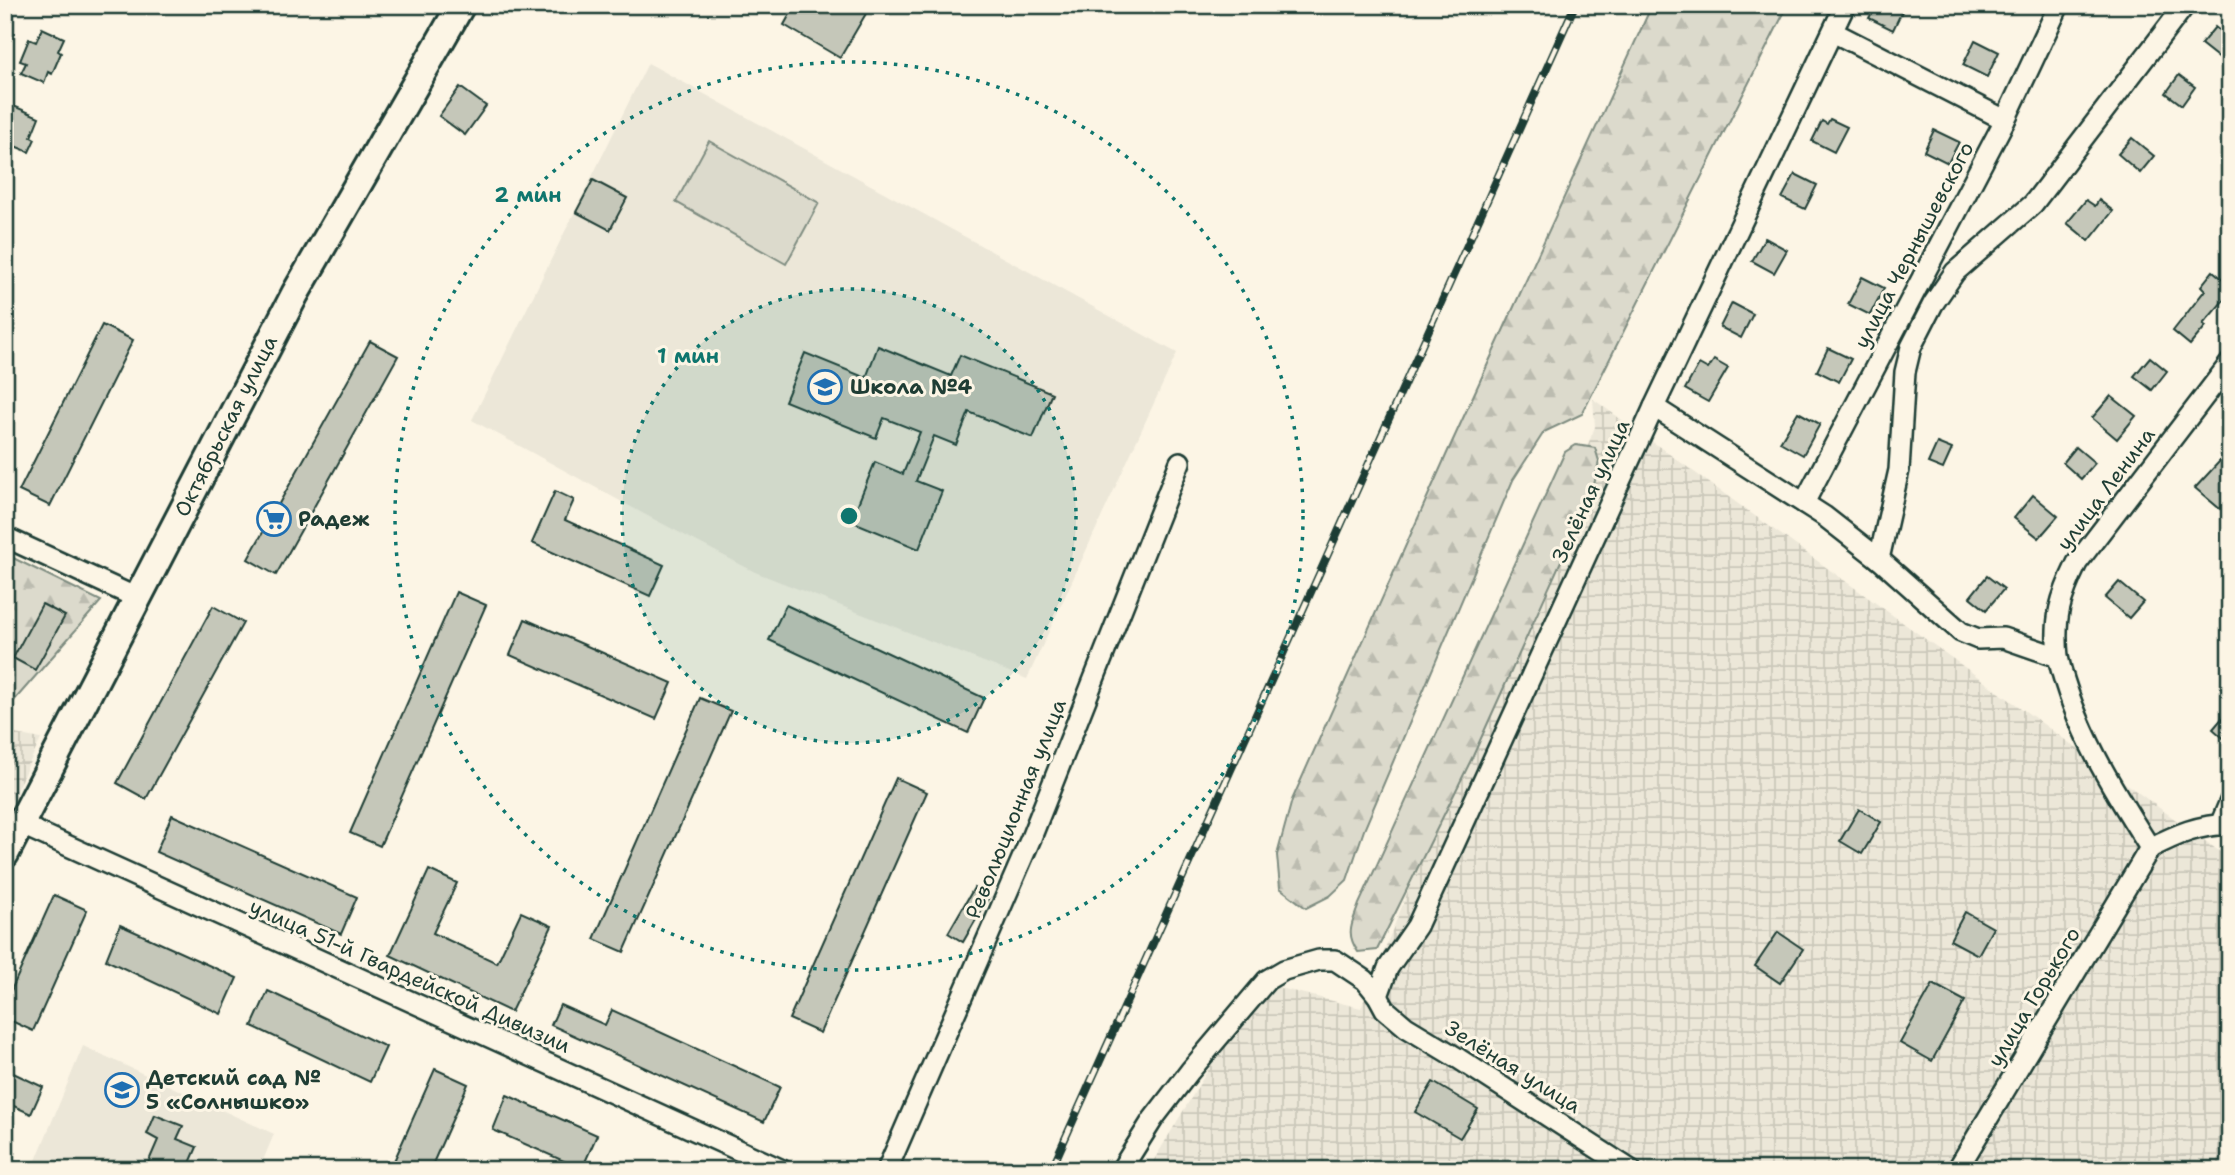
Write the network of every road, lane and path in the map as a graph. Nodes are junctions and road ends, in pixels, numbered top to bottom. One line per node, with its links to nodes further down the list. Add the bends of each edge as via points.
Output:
1 (461, 5): 13 (main road, Октябрьская улица, via 295,294)
2 (1845, 5): 5 (street, Зелёная улица)
3 (2059, 5): 6 (street, улица Чернышевского)
4 (2185, 5): 12 (street, via 2033,204 1955,272 1933,304 1911,347 1905,372 1899,470)
5 (1833, 32): 6 (street); 8 (street, Зелёная улица)
6 (2005, 120): 10 (street, улица Чернышевского)
7 (2230, 363): 14 (street, улица Ленина, via 2077,563 2057,614)
8 (1654, 407): 10 (street); 20 (street, Зелёная улица, via 1417,926 1388,968)
9 (1180, 462): 22 (street, Революционная улица, via 1031,838)
10 (1804, 503): 12 (street)
11 (5, 537): 13 (street)
12 (1879, 559): 14 (street, via 1961,632 1978,639 2003,638)
13 (137, 597): 16 (main road, Октябрьская улица)
14 (2057, 657): 18 (street, улица Ленина, via 2082,731)
15 (2230, 801): 17 (street)
16 (20, 824): 19 (main road, Октябрьская улица); 21 (street, улица 51-й Гвардейской Дивизии)
17 (2225, 824): 18 (street, via 2179,833)
18 (2150, 848): 25 (street, улица Горького)
19 (5, 854)
20 (1378, 996): 23 (street, Зелёная улица, via 1365,980 1335,960 1284,970 1268,980 1190,1071); 24 (street, Зелёная улица, via 1385,1009 1406,1027)
21 (782, 1170)
22 (887, 1170)
23 (1121, 1170)
24 (1631, 1170)
25 (1957, 1170)

